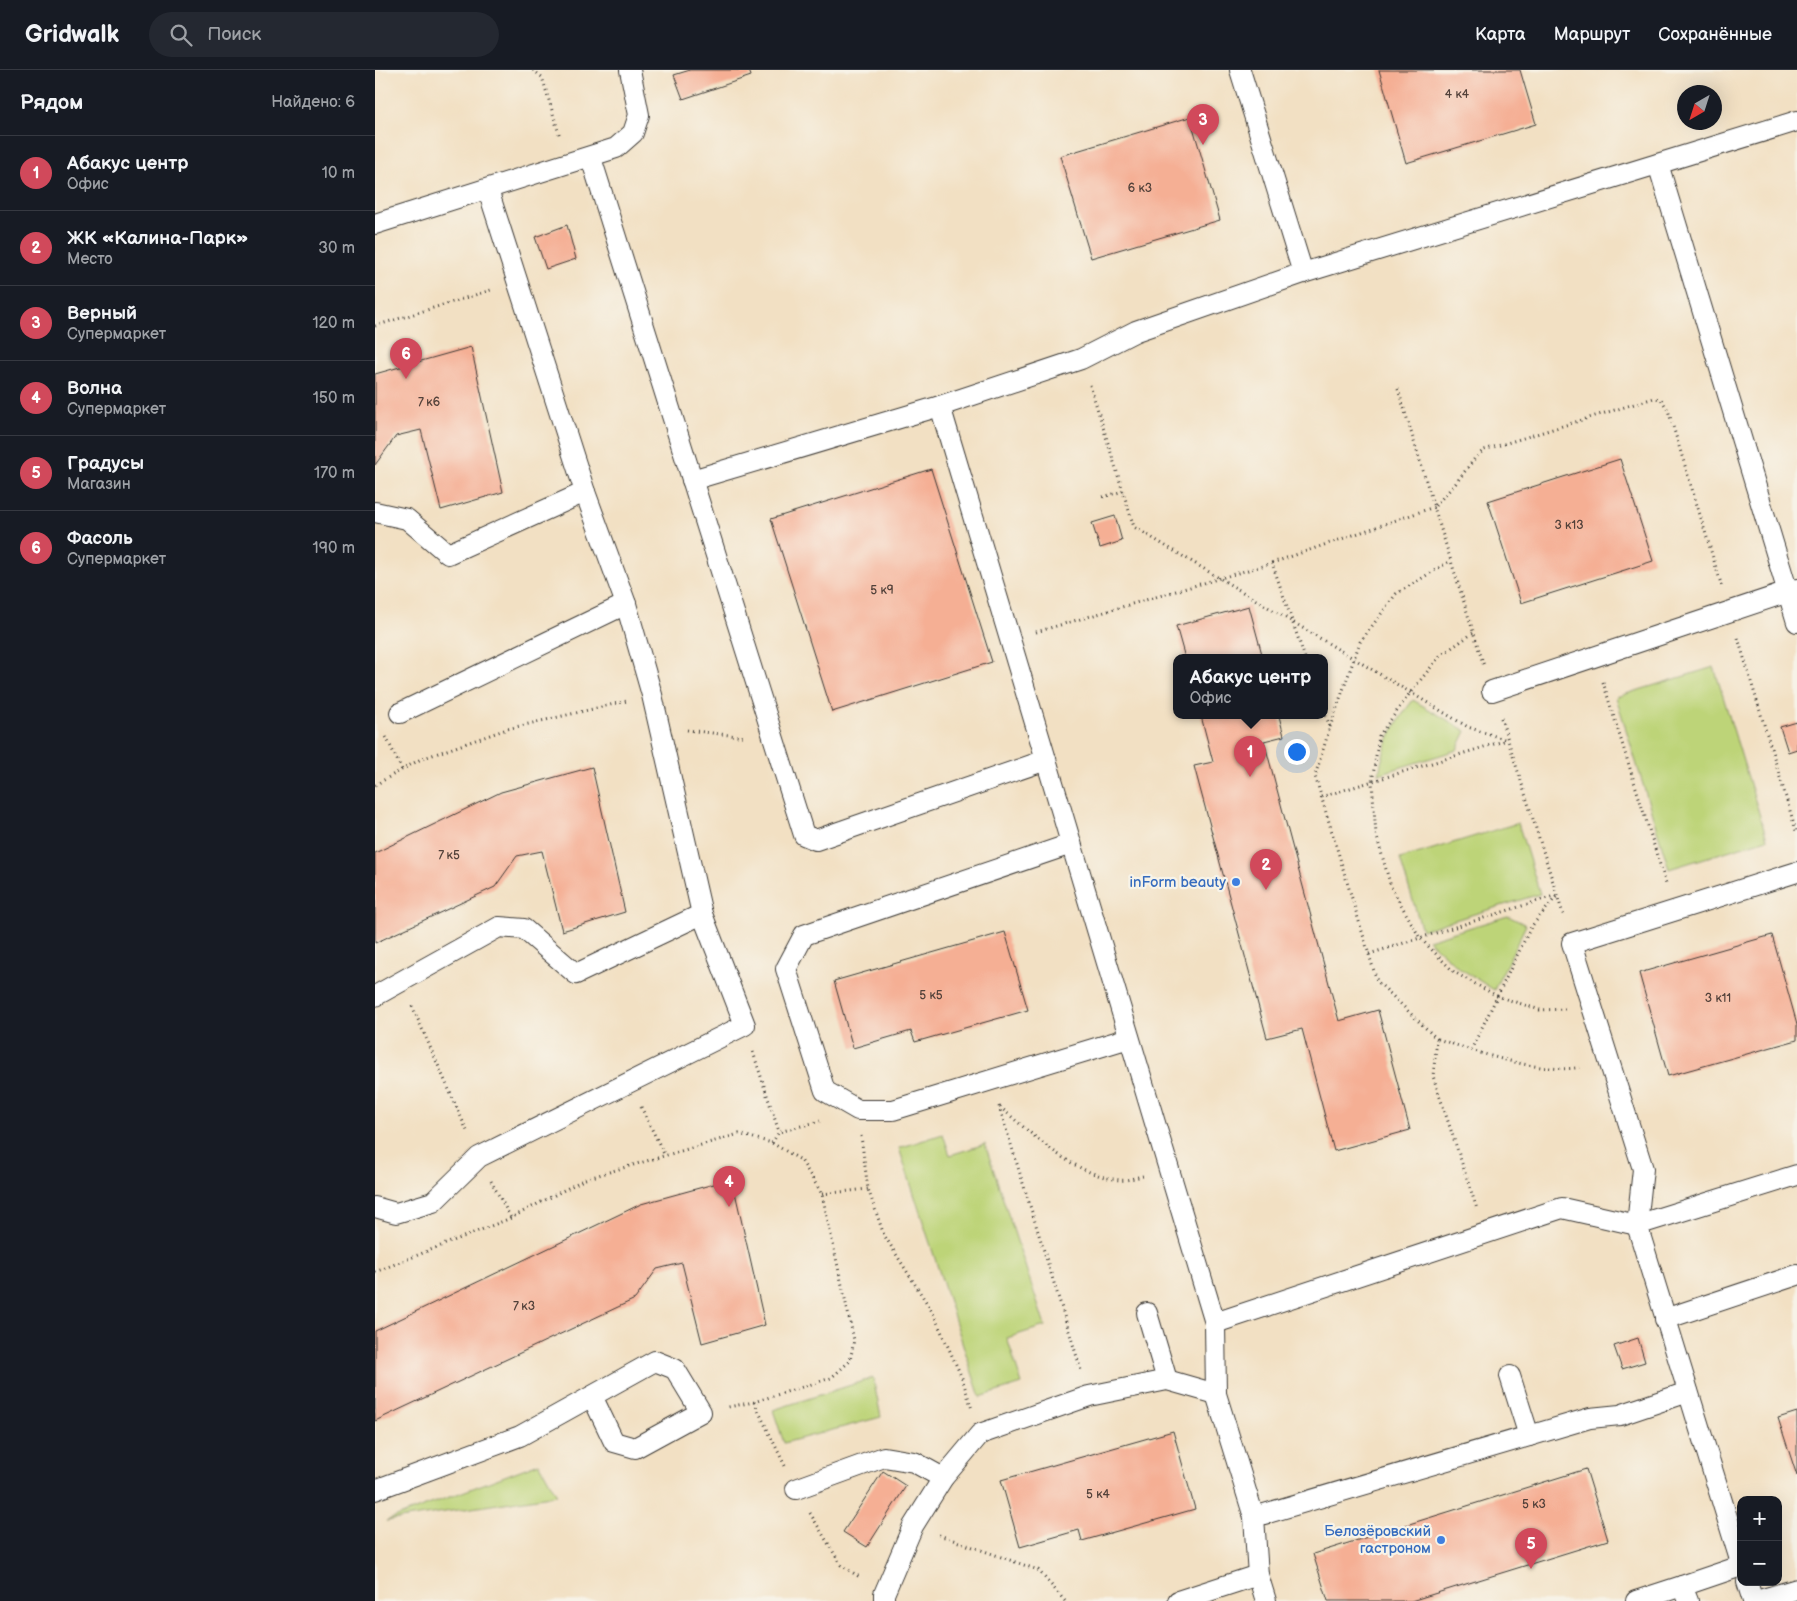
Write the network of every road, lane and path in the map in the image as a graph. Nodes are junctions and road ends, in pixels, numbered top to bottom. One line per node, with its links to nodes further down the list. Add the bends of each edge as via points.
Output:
1 (533, 70): 6 (path, via 541,77)
2 (630, 70): 5 (lane, via 639,114 633,133 616,148)
3 (1239, 70): 10 (lane)
4 (1797, 121): 7 (lane)
5 (591, 158): 6 (lane); 17 (lane)
6 (568, 164): 8 (lane)
7 (1658, 164): 10 (lane); 26 (lane)
8 (488, 190): 9 (lane); 11 (lane)
9 (375, 224)
10 (1303, 273): 13 (lane, via 1136,331)
11 (518, 282): 12 (path); 19 (lane)
12 (375, 326)
13 (1081, 359): 15 (lane); 18 (path)
14 (1399, 390): 21 (path)
15 (940, 406): 17 (lane); 31 (lane)
16 (1668, 410): 21 (path, via 1661,399 1654,398 1484,450)
17 (692, 480): 43 (lane)
18 (1123, 491): 20 (path); 25 (path, via 1134,528)
19 (585, 492): 22 (lane, via 448,554 407,520); 27 (lane)
20 (1103, 497)
21 (1434, 506): 23 (path); 24 (path)
22 (375, 512)
23 (1451, 561): 30 (path); 34 (path, via 1396,594 1360,642)
24 (1272, 563): 25 (path); 29 (path)
25 (1219, 578): 29 (path); 31 (path)
26 (1793, 591): 28 (lane); 33 (lane)
27 (626, 604): 37 (lane); 38 (lane)
28 (1797, 622)
29 (1293, 623): 32 (path); 34 (path)
30 (1473, 633): 35 (path); 36 (path, via 1441,656)
31 (1010, 639): 45 (lane)
32 (1304, 654)
33 (1596, 657): 35 (lane); 53 (path)
34 (1353, 659): 36 (path); 41 (path)
35 (1492, 691): 44 (path)
36 (1410, 693): 44 (path, via 1468,727); 47 (path, via 1379,736)
37 (652, 695): 40 (lane); 46 (path, via 507,730 421,759)
38 (400, 713)
39 (1327, 719): 41 (path)
40 (659, 726): 43 (path, via 738,737); 54 (lane)
41 (1330, 728): 49 (path, via 1315,776)
42 (383, 731): 46 (path)
43 (774, 738): 45 (lane, via 804,835 816,840)
44 (1507, 740): 47 (path); 52 (path)
45 (1046, 760): 50 (lane)
46 (402, 770): 48 (path)
47 (1372, 782): 49 (path); 55 (path, via 1376,834 1391,887)
48 (375, 785)
49 (1321, 797): 57 (path)
50 (1071, 844): 63 (lane); 70 (lane, via 804,935 786,969 825,1092)
51 (1797, 872): 53 (lane)
52 (1557, 895): 55 (path); 56 (path); 60 (path, via 1531,927)
53 (1674, 911): 56 (lane)
54 (702, 914): 58 (lane, via 576,974 524,930 499,927); 62 (lane)
55 (1420, 938): 57 (path); 60 (path, via 1454,972)
56 (1572, 943): 61 (lane)
57 (1369, 954): 64 (path, via 1377,981)
58 (402, 981): 59 (lane); 74 (path)
59 (375, 996)
60 (1497, 996): 61 (path, via 1540,1010); 65 (path)
61 (1593, 1008): 66 (lane)
62 (745, 1025): 68 (lane); 71 (path)
63 (1129, 1038): 67 (lane); 75 (lane)
64 (1437, 1039): 65 (path); 82 (path, via 1433,1076)
65 (1471, 1050): 66 (path, via 1492,1058 1567,1070)
66 (1610, 1062): 81 (lane, via 1643,1169)
67 (991, 1079): 69 (path); 70 (lane, via 893,1110)
68 (629, 1083): 73 (path); 74 (lane)
69 (999, 1107): 75 (path, via 1081,1170 1121,1181); 93 (path)
70 (858, 1110): 71 (path); 77 (path)
71 (779, 1132): 72 (path)
72 (773, 1143): 73 (path, via 739,1134); 78 (path, via 801,1160)
73 (665, 1156): 80 (path, via 585,1179)
74 (479, 1157): 79 (lane, via 433,1202 396,1213); 80 (path)
75 (1169, 1170): 87 (lane)
76 (1797, 1176): 81 (lane)
77 (868, 1189): 78 (path); 95 (path, via 884,1235 937,1321 962,1378)
78 (822, 1194): 94 (path, via 854,1340 850,1361 831,1378 754,1402)
79 (375, 1208)
80 (511, 1218): 83 (path)
81 (1637, 1225): 82 (lane, via 1563,1208); 86 (lane)
82 (1485, 1233): 87 (lane)
83 (375, 1272)
84 (1797, 1275): 86 (lane)
85 (1147, 1313): 89 (lane)
86 (1665, 1319): 90 (lane)
87 (1215, 1323): 91 (lane)
88 (1510, 1376): 96 (lane)
89 (1167, 1380): 91 (lane); 93 (lane)
90 (1688, 1392): 96 (lane, via 1620,1415 1590,1418); 102 (lane)
91 (1216, 1394): 100 (lane)
92 (592, 1396): 94 (lane, via 655,1360 675,1368); 94 (lane, via 614,1442 635,1448); 99 (lane, via 519,1436)
93 (1089, 1396): 95 (lane)
94 (701, 1412)
95 (979, 1434): 97 (lane)
96 (1529, 1436): 100 (lane)
97 (943, 1478): 98 (lane, via 914,1462 884,1457); 101 (lane)
98 (796, 1489)
99 (375, 1490)
100 (1254, 1517): 104 (lane)
101 (913, 1526): 108 (lane, via 884,1594); 109 (path, via 1038,1570)
102 (1737, 1551)
103 (1737, 1566): 107 (lane)
104 (1258, 1575): 110 (lane); 111 (lane)
105 (1749, 1586): 113 (lane)
106 (1797, 1589): 113 (lane)
107 (1685, 1593): 112 (lane)
108 (885, 1601)
109 (1065, 1601)
110 (1178, 1601)
111 (1266, 1601)
112 (1637, 1601)
113 (1755, 1601)

